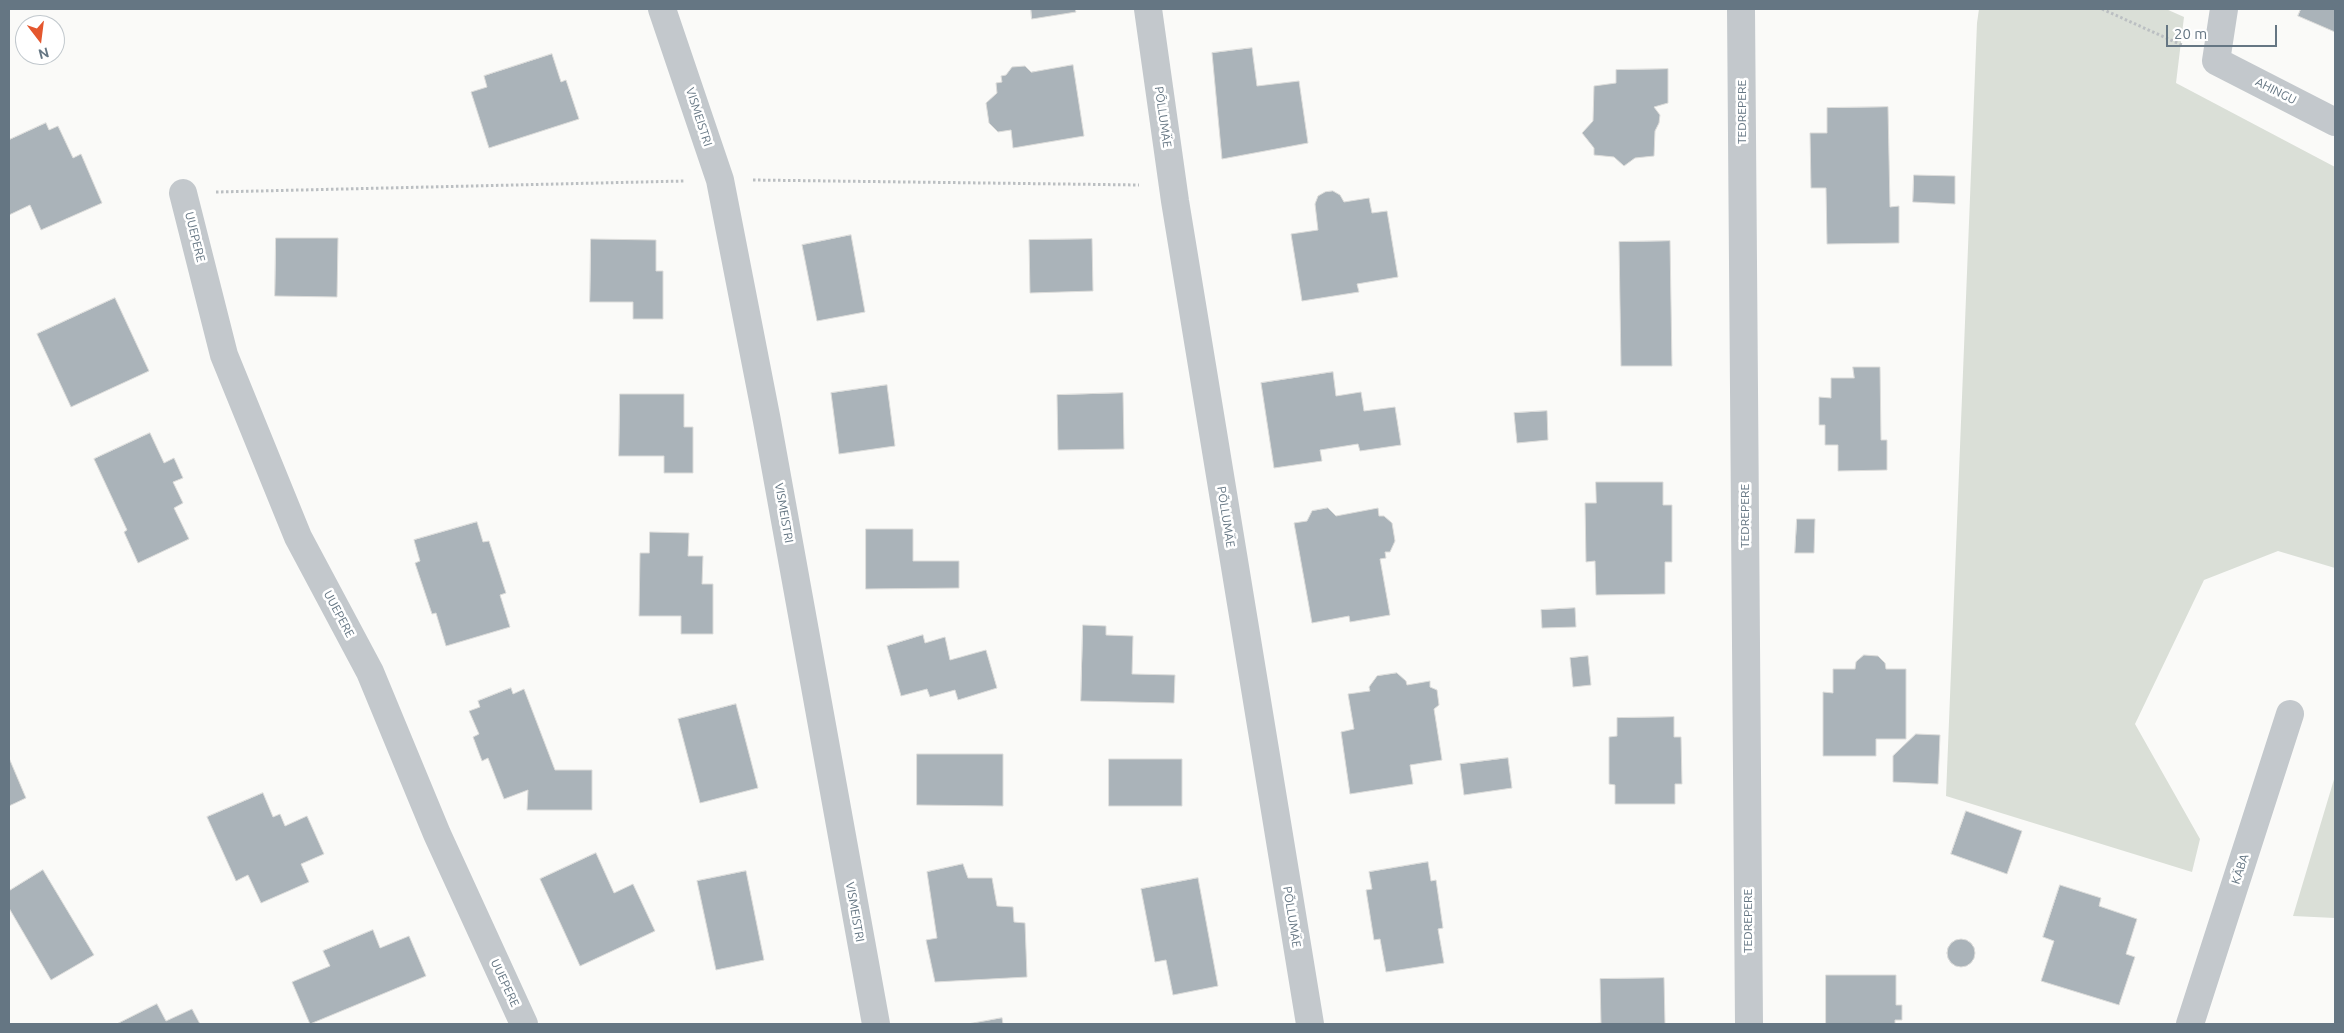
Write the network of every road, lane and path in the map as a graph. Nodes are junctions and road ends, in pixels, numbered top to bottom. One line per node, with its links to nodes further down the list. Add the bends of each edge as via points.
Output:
1 (662, 9): 8 (street, VISMEISTRI)
2 (1148, 9): 9 (street, PÕLLUMÄE)
3 (1741, 9): 15 (street, TEDREPERE)
4 (2102, 9): 6 (path)
5 (2224, 9): 6 (street)
6 (2216, 61): 7 (street, AHINGU)
7 (2335, 122)
8 (720, 180): 9 (path); 10 (path); 13 (street, VISMEISTRI)
9 (1172, 185): 14 (street, PÕLLUMÄE)
10 (183, 193): 12 (street, UUEPERE, via 224,355 298,537 370,672 438,834)
11 (2290, 714): 16 (street, KÄBA)
12 (524, 1024)
13 (876, 1024)
14 (1310, 1024)
15 (1749, 1024)
16 (2190, 1024)

